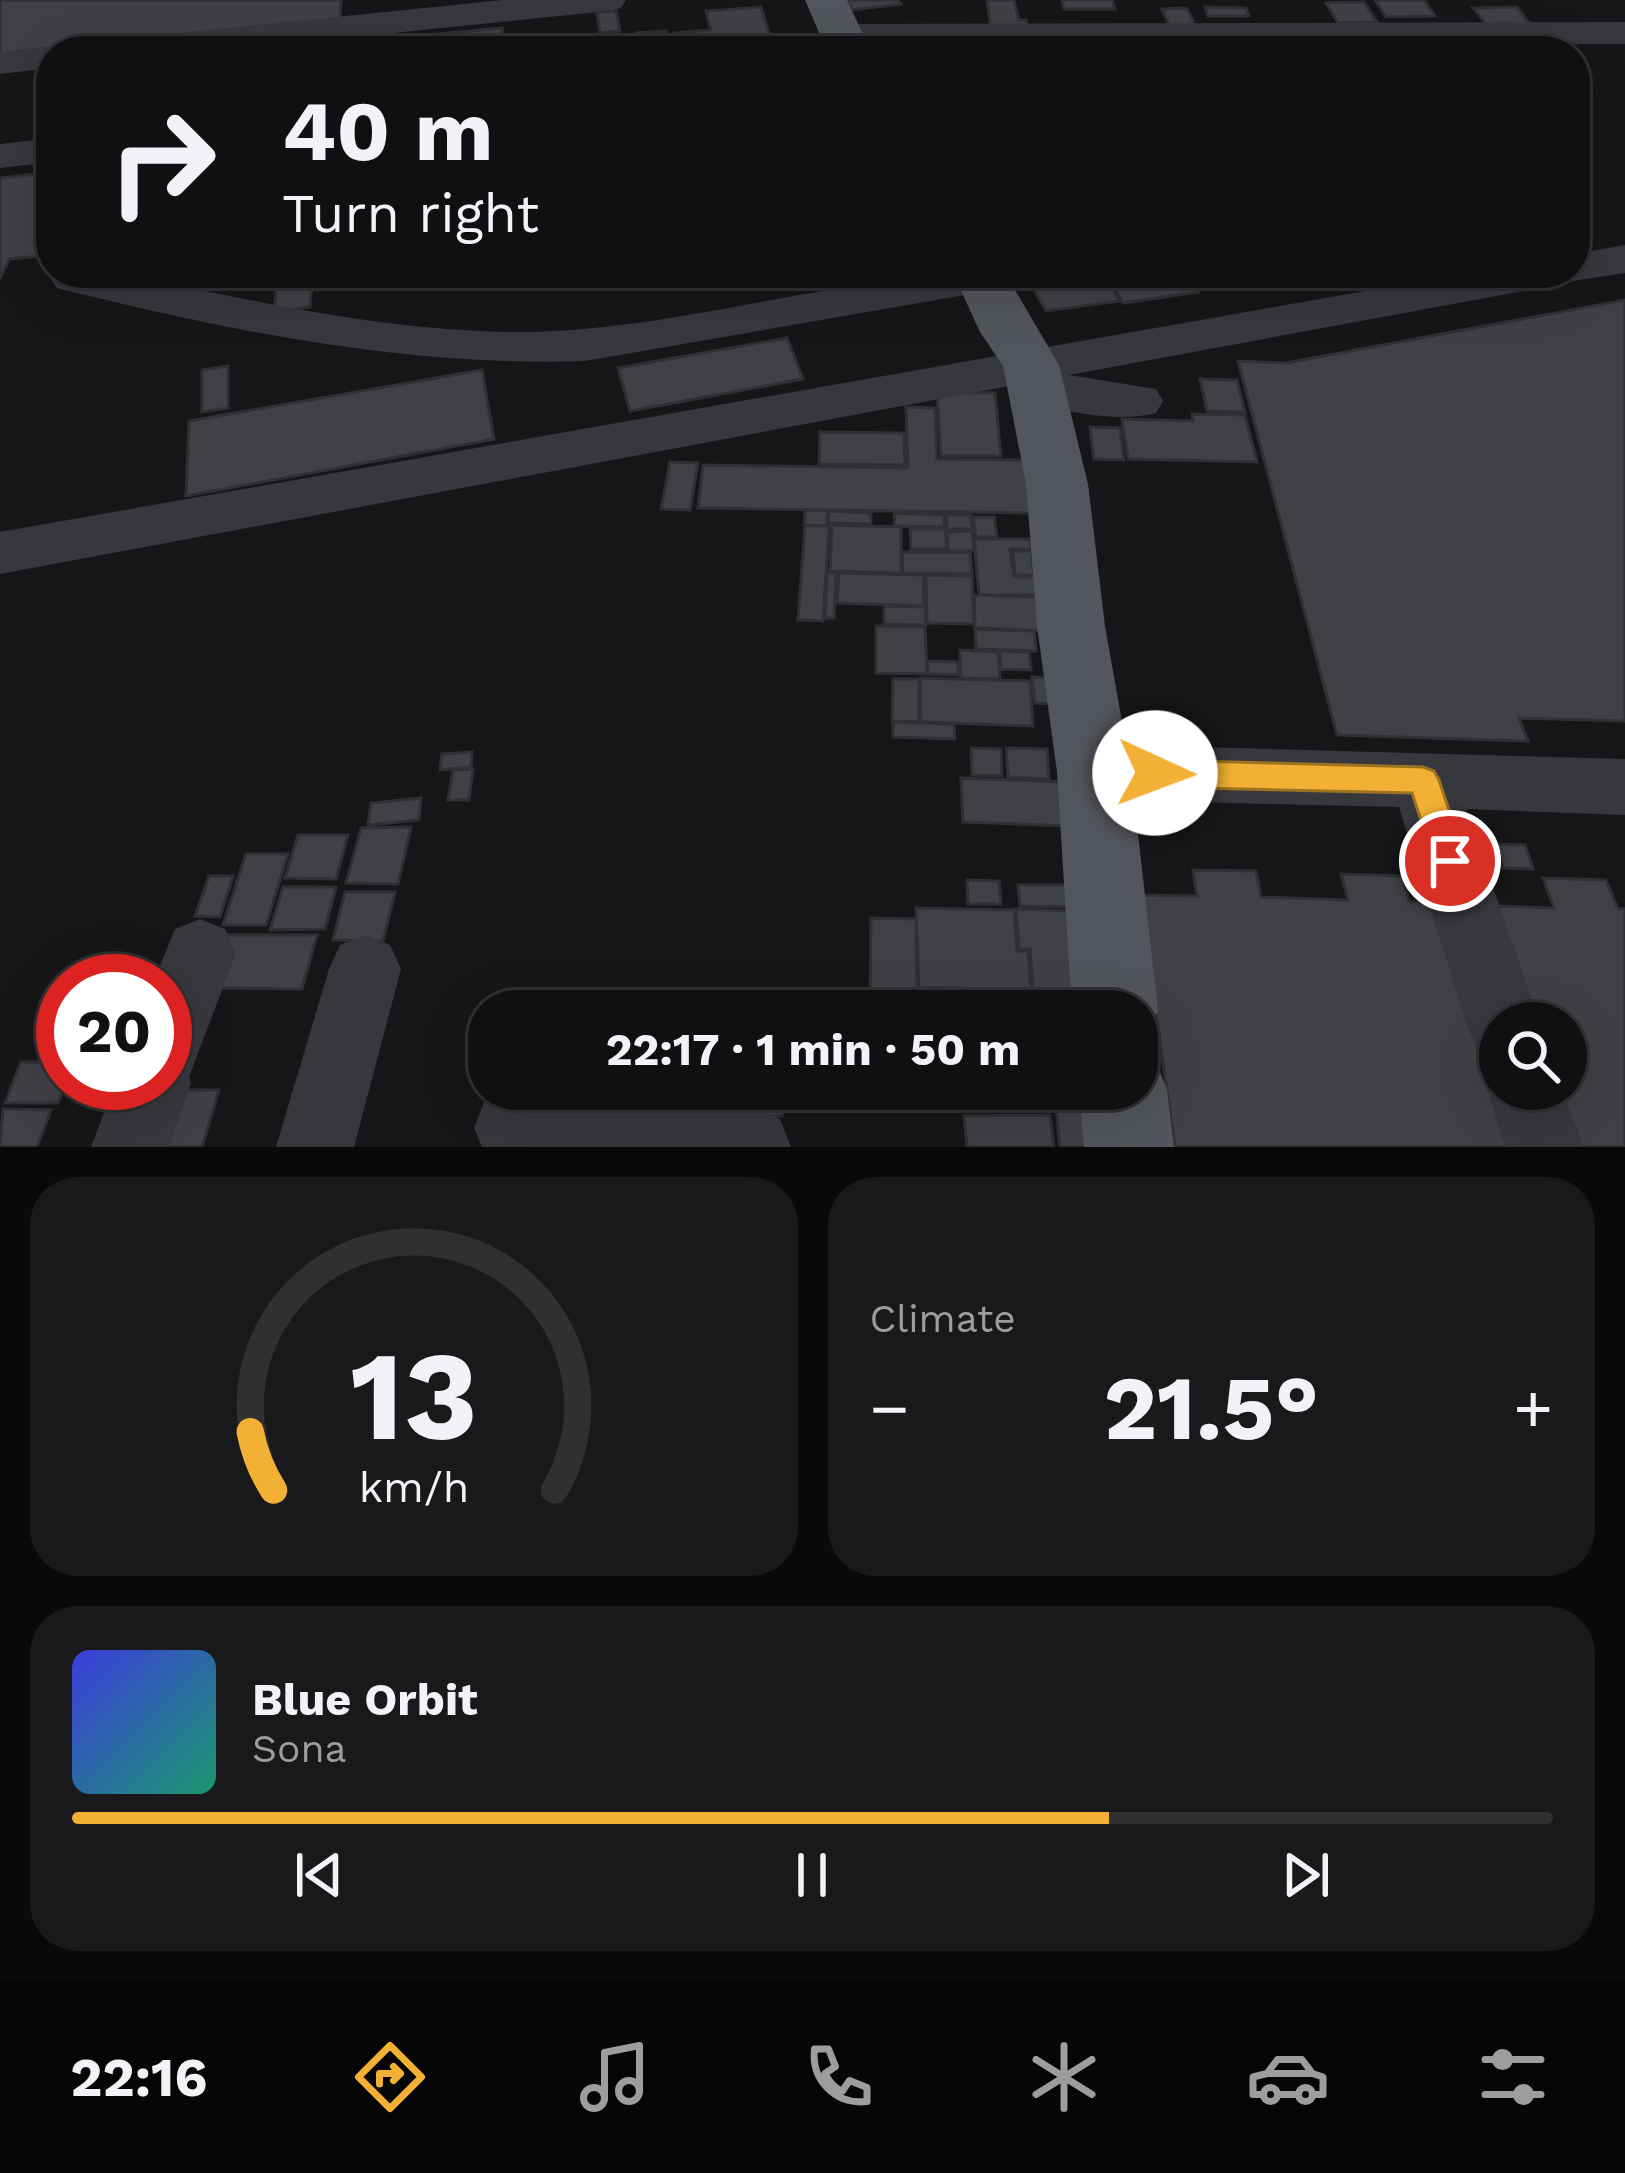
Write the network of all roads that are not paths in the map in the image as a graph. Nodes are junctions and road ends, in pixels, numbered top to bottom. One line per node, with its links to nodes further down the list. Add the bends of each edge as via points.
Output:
1 (608, 0): 3 (street)
2 (920, 0): 5 (street, via 912,11)
3 (398, 10): 7 (street)
4 (1259, 16): 5 (street); 6 (street)
5 (838, 26)
6 (1625, 33)
7 (214, 36)
8 (36, 59): 9 (street)
9 (0, 63)
10 (36, 152): 11 (street)
11 (0, 156)
12 (1625, 259): 13 (street)
13 (1590, 265)
14 (122, 288): 15 (street, via 325,329 530,349)
15 (912, 288)
16 (987, 288): 18 (main road)
17 (1471, 288): 18 (street)
18 (1034, 376): 19 (street); 20 (street); 21 (main road, via 1057,484)
19 (1138, 401)
20 (0, 553)
21 (1094, 772): 22 (street); 27 (main road)
22 (1423, 780): 23 (street); 28 (street)
23 (1625, 787)
24 (200, 953): 26 (street)
25 (365, 968): 34 (street)
26 (192, 975)
27 (1113, 990)
28 (1496, 1002)
29 (143, 1110): 33 (street)
30 (1125, 1110): 36 (main road)
31 (1532, 1110): 37 (street)
32 (513, 1129): 35 (street, via 714,1129)
33 (130, 1147)
34 (316, 1147)
35 (752, 1147)
36 (1129, 1147)
37 (1544, 1147)

